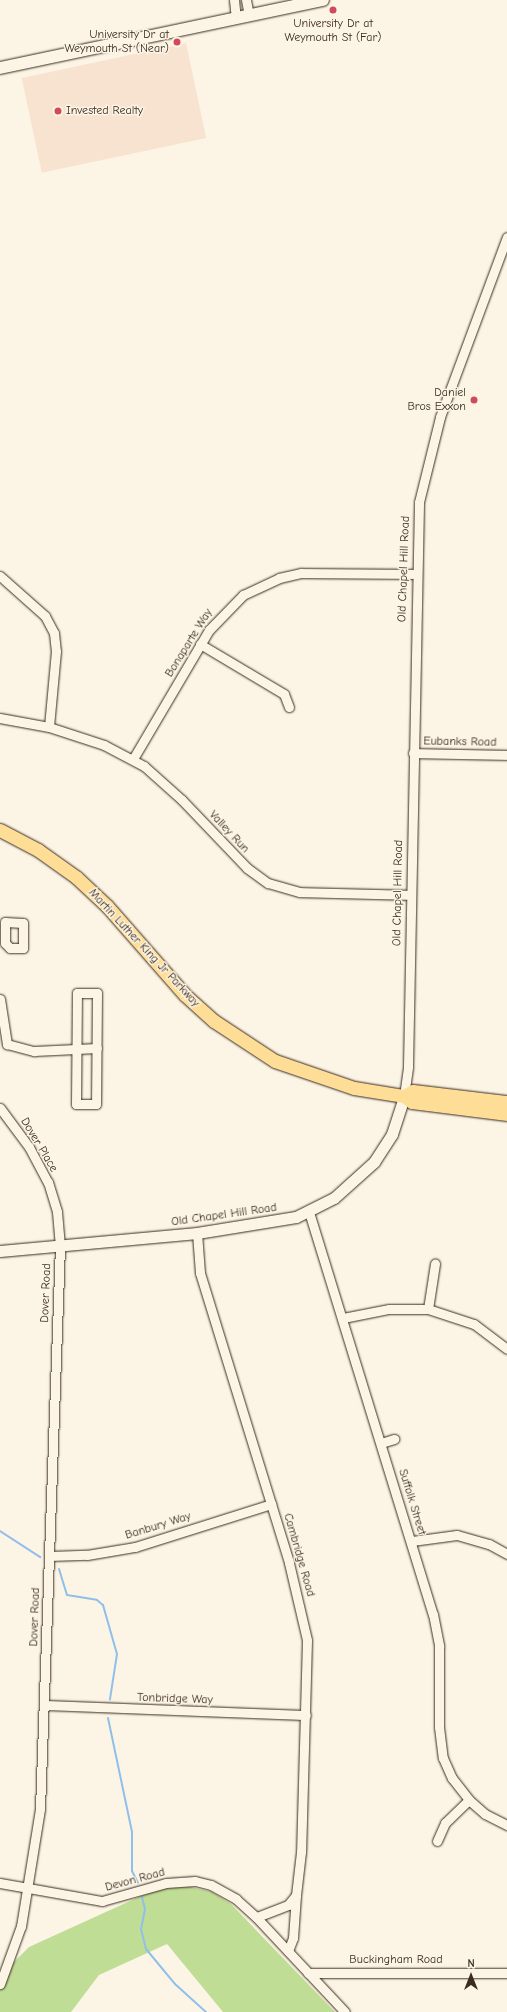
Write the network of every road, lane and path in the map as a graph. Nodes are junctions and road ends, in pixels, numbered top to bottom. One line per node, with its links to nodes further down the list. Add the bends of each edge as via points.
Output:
1 (234, 0): 5 (street)
2 (246, 0): 4 (street)
3 (323, 0): 4 (main road)
4 (249, 15): 5 (main road)
5 (236, 18): 6 (main road)
6 (0, 68)
7 (507, 237): 8 (street, Old Chapel Hill Road, via 432,442 419,502)
8 (416, 574): 10 (street, Bonaparte Way, via 320,572 279,578 249,592 225,610); 14 (street, Old Chapel Hill Road)
9 (0, 576): 13 (street, via 37,606 54,633 56,651)
10 (200, 644): 11 (street, via 284,694); 16 (street, Bonaparte Way)
11 (289, 707)
12 (0, 718): 13 (street, Valley Run)
13 (49, 727): 16 (street, Valley Run, via 104,745)
14 (413, 753): 15 (street, Eubanks Road); 18 (street, Old Chapel Hill Road)
15 (507, 755)
16 (133, 759): 18 (street, Valley Run, via 158,776 247,868 268,883 300,892)
17 (0, 830): 23 (main road, Martin Luther King Jr Parkway, via 38,850 76,877 107,906 185,995 239,1039 299,1071 354,1088)
18 (410, 895): 23 (street, Old Chapel Hill Road, via 408,1066)
19 (0, 999): 20 (street)
20 (4, 1045): 21 (street, via 34,1051)
21 (77, 1048): 22 (street); 22 (street, via 77,993 97,993); 22 (street, via 76,1104 96,1104)
22 (96, 1048)
23 (404, 1096): 24 (main road, Martin Luther King Jr Parkway, via 413,1091); 26 (main road, Martin Luther King Jr Parkway, via 412,1102); 27 (street, Old Chapel Hill Road, via 392,1134 374,1162 346,1190)
24 (507, 1102)
25 (0, 1108): 29 (street, Dover Place, via 29,1147 48,1182 57,1212)
26 (507, 1114)
27 (309, 1212): 28 (street, Old Chapel Hill Road, via 251,1227); 33 (street, Suffolk Street)
28 (197, 1233): 29 (street, Old Chapel Hill Road); 37 (street, Cambridge Road, via 200,1273)
29 (60, 1245): 30 (street, Old Chapel Hill Road); 40 (street, Dover Road)
30 (0, 1251)
31 (435, 1264): 32 (street)
32 (428, 1309): 33 (street, via 390,1309); 34 (street, via 474,1324)
33 (343, 1318): 36 (street, Suffolk Street)
34 (507, 1349)
35 (394, 1439): 36 (street)
36 (381, 1443): 38 (street, Suffolk Street)
37 (271, 1504): 40 (street, Banbury Way, via 123,1550); 42 (street, Cambridge Road, via 307,1640)
38 (412, 1541): 39 (street, via 457,1535 478,1539); 43 (street, Suffolk Street, via 432,1606 439,1646 440,1746 449,1773)
39 (507, 1554)
40 (49, 1556): 41 (street, Dover Road)
41 (44, 1705): 42 (street, Tonbridge Way); 47 (street, Dover Road, via 40,1809)
42 (306, 1715): 48 (street, Cambridge Road, via 302,1852)
43 (469, 1800): 44 (street, Suffolk Street, via 485,1814); 45 (street, via 445,1823)
44 (507, 1825)
45 (437, 1841)
46 (0, 1883): 47 (street, Devon Road)
47 (29, 1889): 49 (street, Devon Road, via 102,1901 166,1883 195,1882 227,1893); 53 (street, Dover Road, via 15,1946)
48 (296, 1895): 49 (street, via 288,1905); 50 (street, Cambridge Road, via 293,1938)
49 (256, 1917): 50 (street, Devon Road)
50 (288, 1952): 51 (street, Devon Road)
51 (308, 1973): 52 (street, Buckingham Road); 54 (street, Devon Road)
52 (507, 1973)
53 (0, 1984)
54 (345, 2012)

